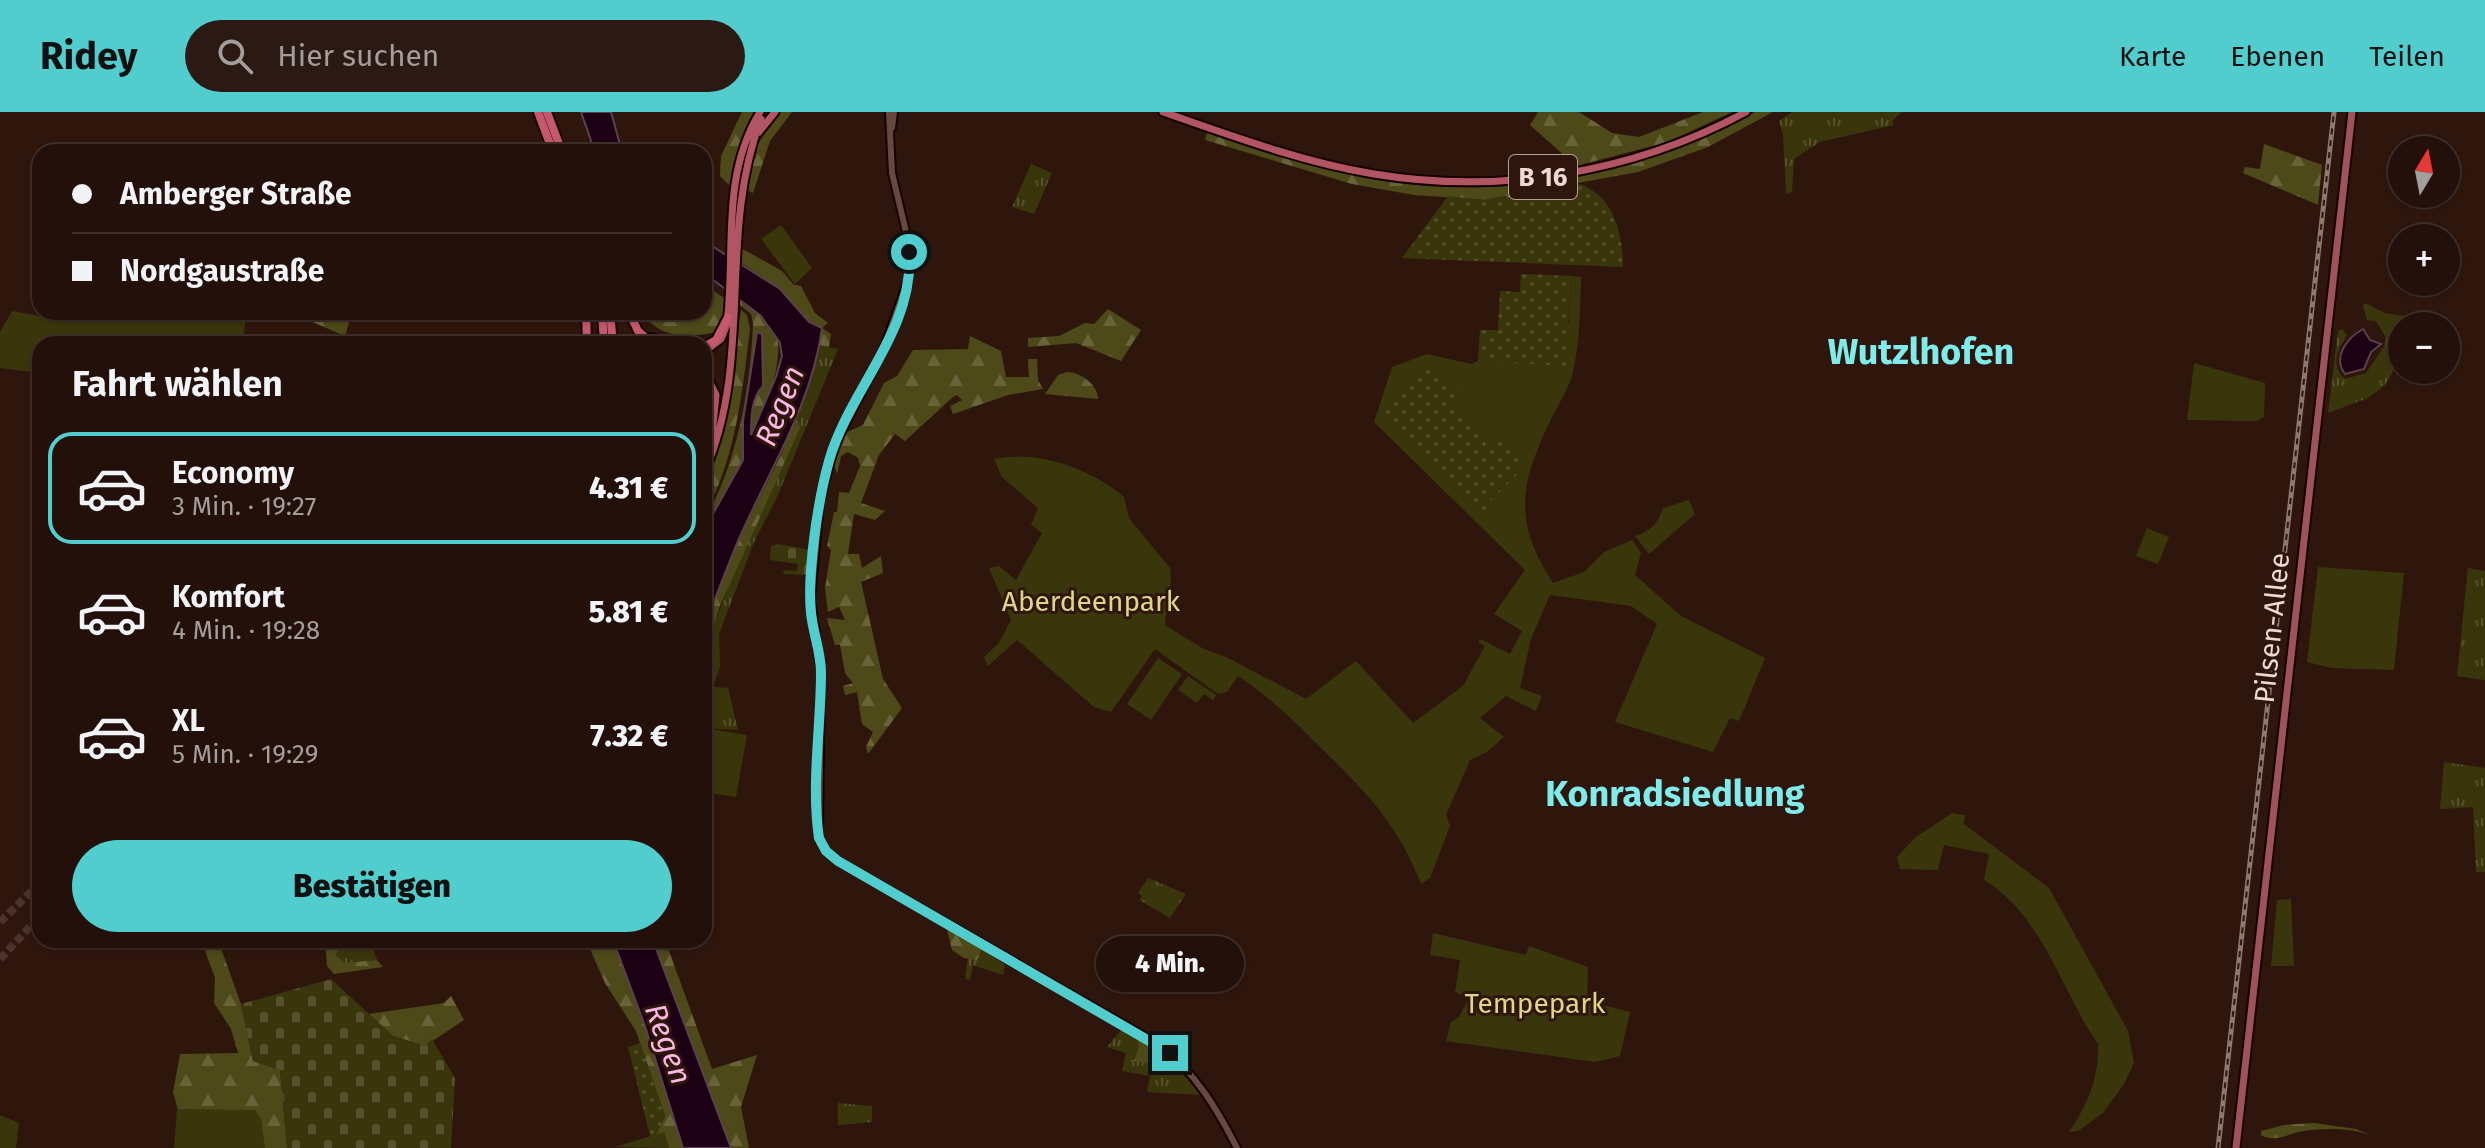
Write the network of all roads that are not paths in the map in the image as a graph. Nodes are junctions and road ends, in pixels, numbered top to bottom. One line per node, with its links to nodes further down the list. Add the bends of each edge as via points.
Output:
1 (775, 112): 11 (highway)
2 (892, 112): 22 (main road, via 892,173 908,248 908,283 882,353 830,458 811,609 821,672 819,838 838,861 1160,1045 1208,1093)
3 (1163, 112): 4 (highway, B 16, via 1355,170 1478,181 1559,175 1625,161)
4 (1746, 112)
5 (2352, 112): 23 (main road, Pilsen-Allee)
6 (542, 113): 8 (highway); 9 (highway); 10 (highway)
7 (762, 114): 11 (highway)
8 (546, 144)
9 (551, 144)
10 (560, 144)
11 (746, 151): 12 (highway, via 730,226)
12 (732, 305): 13 (highway); 21 (highway, via 725,409)
13 (728, 317): 18 (highway)
14 (632, 320): 15 (highway)
15 (634, 325): 16 (highway); 17 (highway)
16 (645, 336)
17 (648, 336)
18 (712, 343)
19 (712, 382): 20 (highway, via 717,407)
20 (712, 432)
21 (712, 448)
22 (1237, 1148)
23 (2236, 1148)

